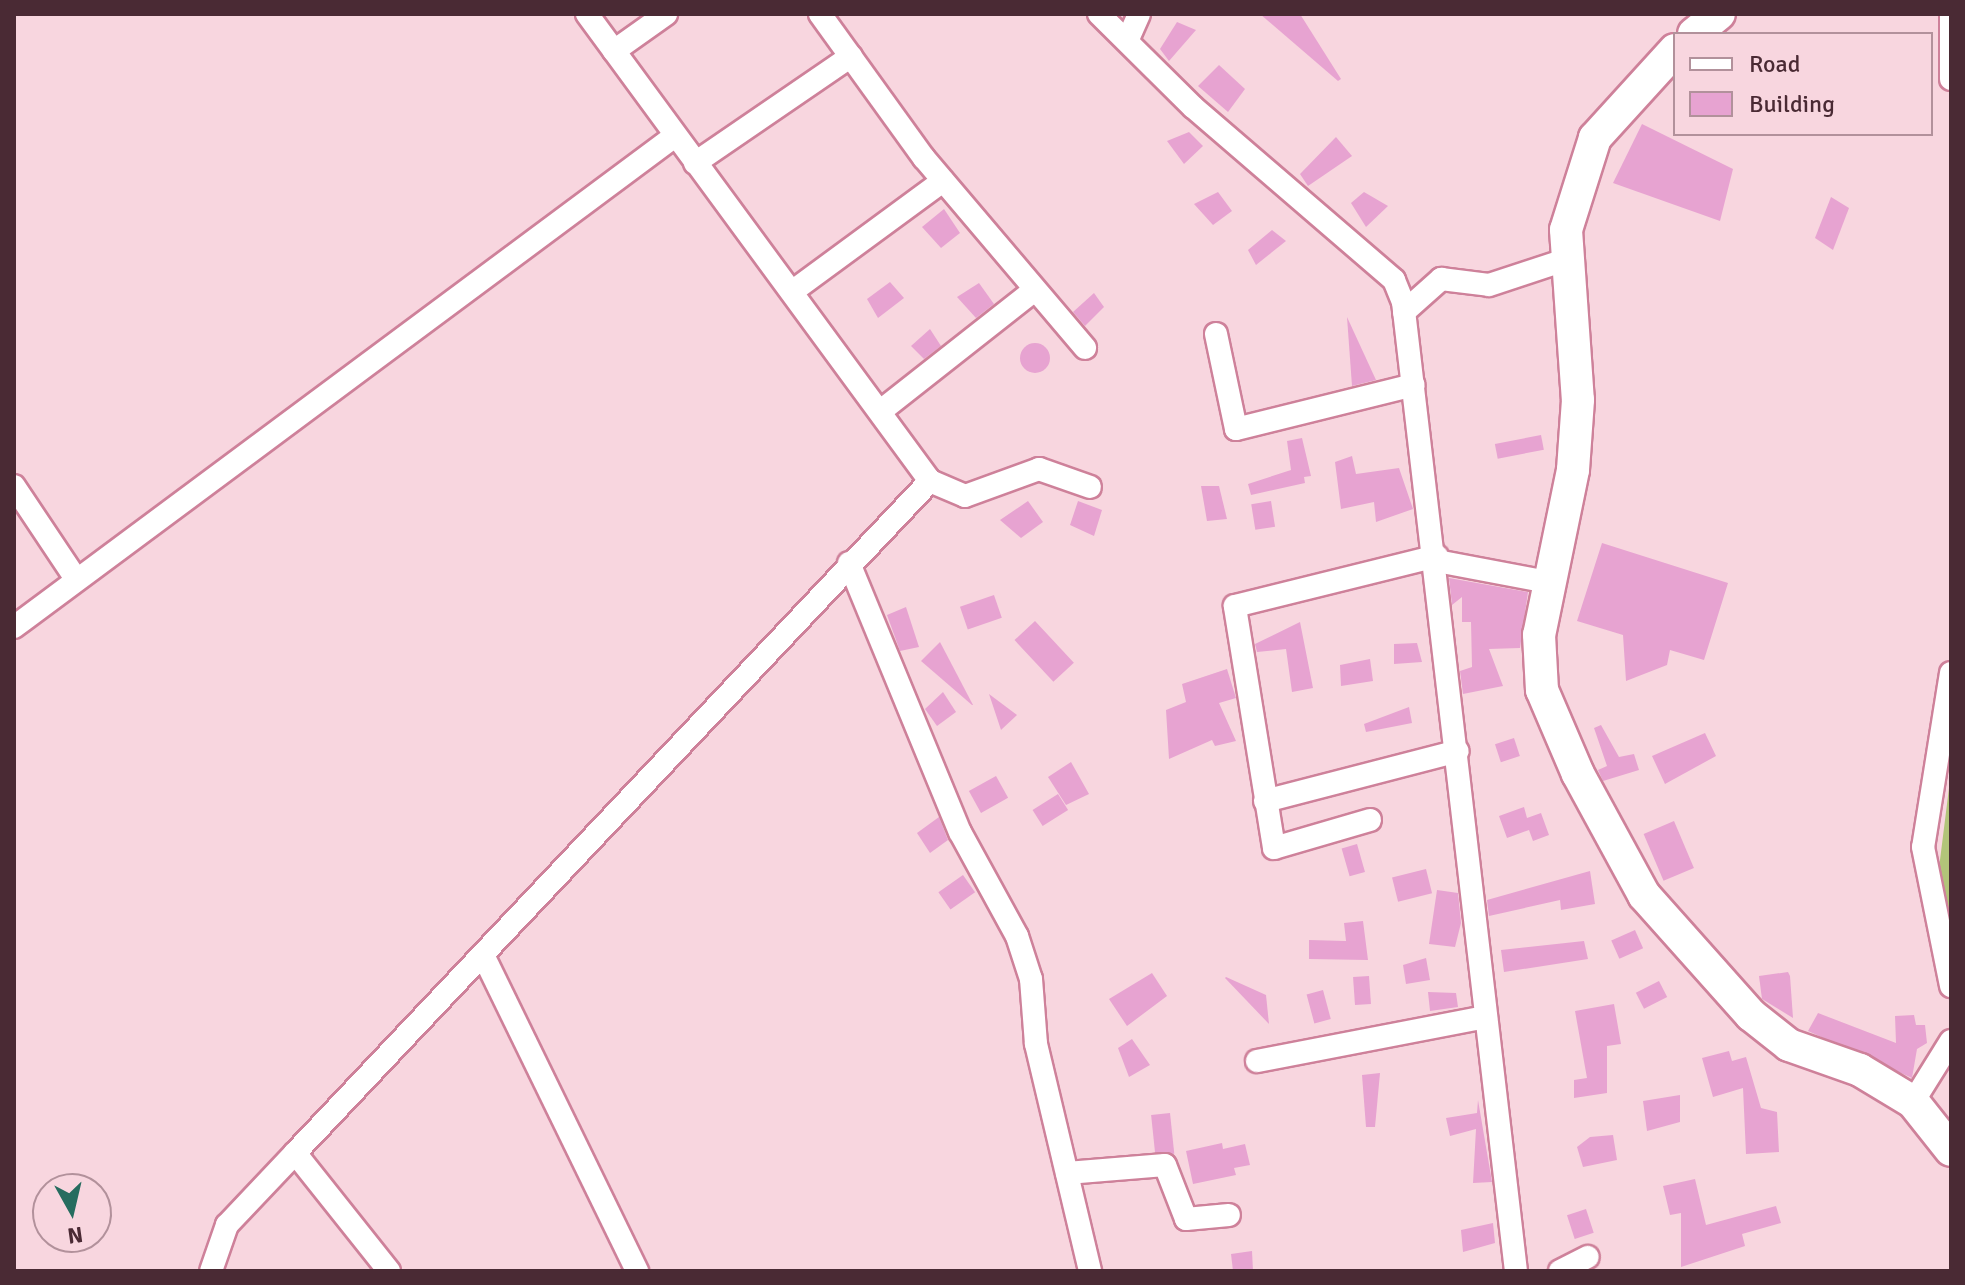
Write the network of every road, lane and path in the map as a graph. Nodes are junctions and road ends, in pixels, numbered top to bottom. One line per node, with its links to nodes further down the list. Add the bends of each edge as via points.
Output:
1 (587, 14): 10 (street)
2 (666, 14): 10 (street)
3 (820, 14): 12 (street)
4 (1099, 14): 9 (street)
5 (1139, 14): 9 (street)
6 (1719, 14): 8 (street)
7 (1951, 14): 13 (street)
8 (1696, 32)
9 (1128, 39): 18 (street, via 1193,107)
10 (614, 51): 14 (street)
11 (1673, 52): 17 (street, via 1595,138 1569,218)
12 (851, 56): 15 (street); 16 (street)
13 (1951, 79)
14 (675, 136): 15 (street); 32 (street)
15 (695, 163): 20 (street)
16 (943, 181): 20 (street); 21 (street)
17 (1568, 259): 19 (street, via 1489,285); 33 (street, via 1578,400 1573,470)
18 (1394, 280): 19 (street); 22 (street)
19 (1434, 281): 22 (street)
20 (793, 291): 26 (street)
21 (1033, 291): 24 (street); 26 (street)
22 (1404, 312): 25 (street)
23 (1216, 334): 25 (street, via 1236,429)
24 (1085, 348)
25 (1414, 385): 30 (street)
26 (882, 410): 27 (street)
27 (930, 481): 29 (street, via 965,496 1039,469); 31 (street)
28 (14, 486): 32 (street)
29 (1090, 487)
30 (1437, 558): 33 (street); 36 (street); 37 (street, via 1235,606)
31 (849, 563): 39 (street); 47 (street, via 960,832 1017,936 1031,979 1036,1044)
32 (76, 579): 34 (street)
33 (1553, 583): 44 (street, via 1539,635 1542,690 1578,774 1644,895 1751,1015 1789,1045 1860,1070)
34 (14, 627)
35 (1951, 673): 40 (street, via 1923,847)
36 (1458, 751): 37 (street); 41 (street)
37 (1265, 801): 38 (street, via 1274,848)
38 (1370, 820)
39 (483, 955): 46 (street); 52 (street)
40 (1951, 986)
41 (1486, 1017): 43 (street); 54 (street)
42 (1951, 1041): 44 (street)
43 (1257, 1061)
44 (1913, 1102): 45 (street)
45 (1951, 1150)
46 (295, 1153): 50 (street, via 227,1225); 51 (street)
47 (1067, 1173): 48 (street, via 1165,1165 1186,1219); 53 (street)
48 (1229, 1215)
49 (1588, 1257): 55 (street)
50 (211, 1271)
51 (389, 1271)
52 (637, 1271)
53 (1090, 1271)
54 (1516, 1271)
55 (1560, 1271)

